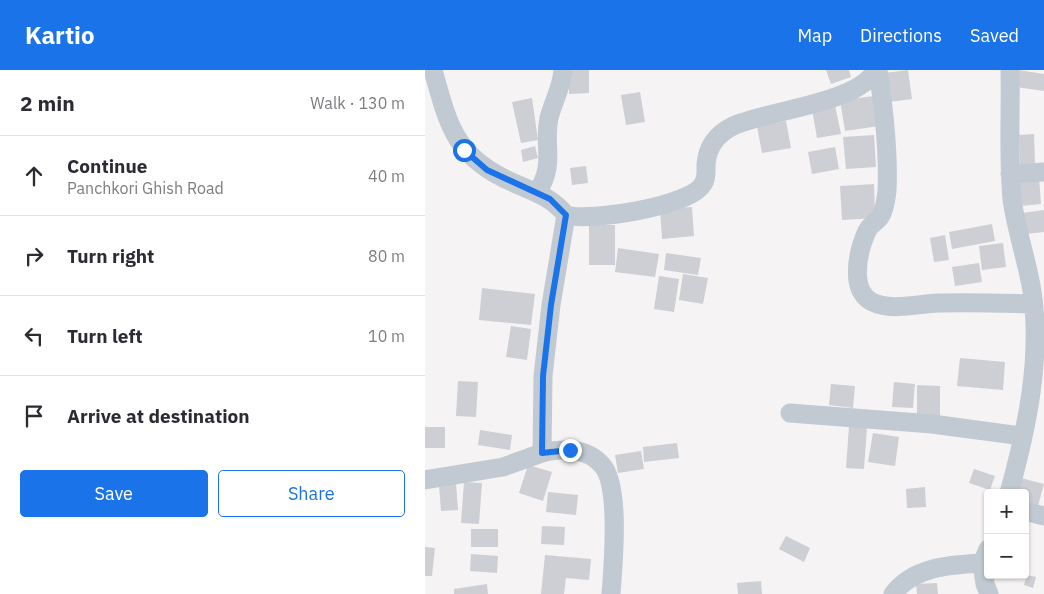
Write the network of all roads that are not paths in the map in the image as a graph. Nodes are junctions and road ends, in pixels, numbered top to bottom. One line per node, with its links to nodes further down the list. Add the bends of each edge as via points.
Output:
1 (433, 70): 7 (street, via 464,150 487,170)
2 (563, 70): 7 (street, via 549,121 549,166 546,179)
3 (877, 70): 8 (street, via 861,86 750,120 719,134 710,148 703,184 683,198 613,215 591,218); 9 (street, via 885,112 887,193 884,210 869,228 859,256 859,287 865,298 877,304 898,306)
4 (1010, 70): 6 (street)
5 (1044, 172): 6 (street)
6 (1010, 174): 9 (street, via 1017,228)
7 (537, 193): 8 (street, via 550,199)
8 (566, 215): 12 (street, via 543,376)
9 (1036, 295): 11 (street, via 1034,368)
10 (790, 413): 11 (street, via 932,424)
11 (1023, 436): 14 (street)
12 (542, 453): 13 (street, via 503,468); 19 (street, via 560,449 582,452 604,467 614,508)
13 (425, 480)
14 (1010, 489)
15 (1029, 512): 16 (street)
16 (1044, 516)
17 (984, 556): 20 (street, via 928,570 905,582)
18 (985, 579): 21 (street)
19 (611, 594)
20 (893, 594)
21 (989, 594)

